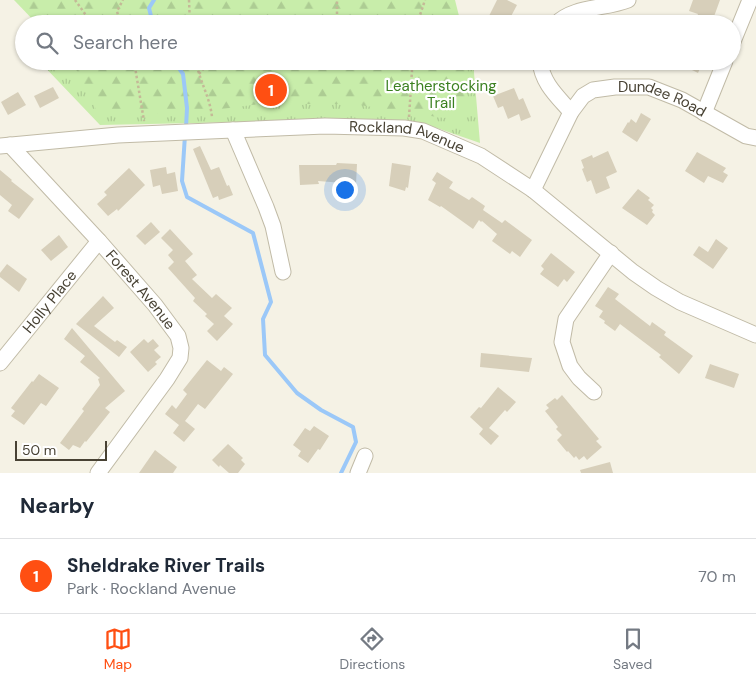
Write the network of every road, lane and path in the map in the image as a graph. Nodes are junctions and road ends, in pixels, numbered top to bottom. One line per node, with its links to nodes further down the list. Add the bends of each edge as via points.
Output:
1 (75, 0): 8 (path)
2 (123, 0): 9 (path)
3 (189, 0): 10 (path)
4 (337, 0): 11 (path)
5 (425, 0): 12 (path)
6 (628, 0): 13 (street, via 591,7)
7 (750, 0): 14 (street)
8 (86, 15)
9 (117, 15)
10 (190, 15)
11 (336, 15)
12 (420, 15)
13 (572, 15)
14 (741, 22)
15 (136, 70): 27 (path, via 145,118)
16 (198, 70): 21 (path)
17 (202, 70): 21 (path)
18 (412, 70): 24 (path)
19 (541, 70): 22 (street, via 547,85)
20 (721, 70): 23 (street)
21 (199, 74): 26 (path, via 211,113)
22 (571, 112): 23 (street, Dundee Road, via 583,96 593,90 649,87 682,100); 30 (street, Dundee Road)
23 (704, 114): 28 (street, Dundee Road)
24 (408, 129): 25 (street, Rockland Avenue, via 325,126); 30 (street, Rockland Avenue, via 423,131 482,156)
25 (233, 130): 26 (street, Rockland Avenue); 33 (street, via 273,226)
26 (209, 131): 27 (street, Rockland Avenue)
27 (144, 134): 29 (street, Rockland Avenue)
28 (756, 138)
29 (5, 146): 31 (street, Forest Avenue)
30 (533, 190): 32 (street, Rockland Avenue)
31 (100, 241): 35 (street, Holly Place); 38 (street, Forest Avenue, via 156,305 178,336 181,348 180,358 167,379)
32 (611, 253): 34 (street, Rockland Avenue, via 680,302); 36 (street, via 566,320 562,342 570,366)
33 (283, 272)
34 (756, 335)
35 (0, 362)
36 (594, 392)
37 (365, 456): 39 (street)
38 (98, 473)
39 (358, 473)

